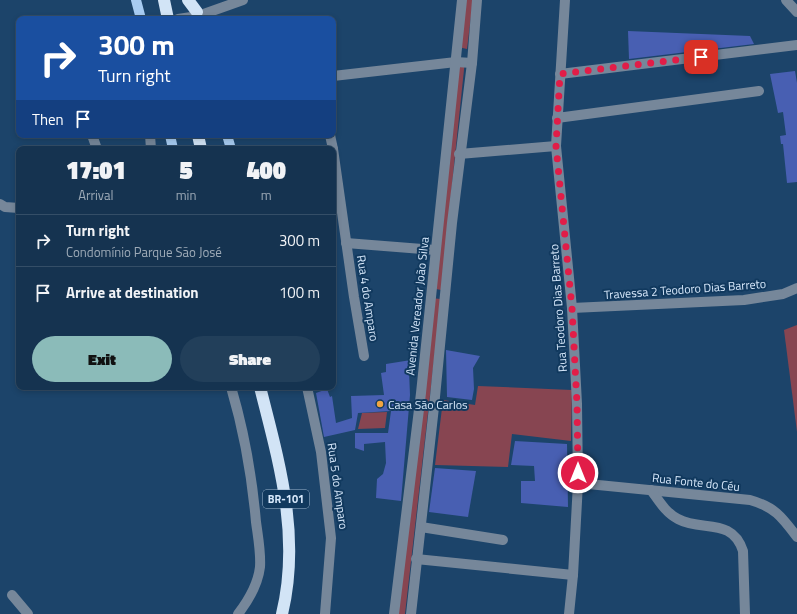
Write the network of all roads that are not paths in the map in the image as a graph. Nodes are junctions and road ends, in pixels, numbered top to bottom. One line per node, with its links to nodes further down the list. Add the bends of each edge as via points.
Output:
1 (136, 0): 11 (main road)
2 (164, 0): 12 (highway)
3 (188, 0): 9 (highway)
4 (243, 0): 9 (street)
5 (462, 0): 15 (street, Avenida Vereador João Silva)
6 (477, 0): 16 (street)
7 (565, 0): 17 (street, Rua Teodoro Dias Barreto)
8 (786, 0): 10 (street)
9 (197, 12): 13 (street)
10 (797, 12)
11 (140, 16)
12 (167, 16)
13 (186, 16)
14 (797, 45): 17 (street)
15 (456, 62): 16 (street); 18 (street); 23 (street, Avenida Vereador João Silva)
16 (472, 63): 22 (street)
17 (560, 74): 20 (street, Rua Teodoro Dias Barreto)
18 (336, 76)
19 (759, 91): 20 (street)
20 (557, 118): 21 (street, Rua Teodoro Dias Barreto)
21 (556, 146): 22 (street); 32 (street, Rua Teodoro Dias Barreto)
22 (459, 158): 23 (street); 30 (street)
23 (445, 161): 28 (street, Avenida Vereador João Silva)
24 (336, 171): 27 (street, Rua 4 do Amparo)
25 (0, 204): 26 (street)
26 (16, 208)
27 (346, 244): 28 (street, Rua 4 do Amparo); 33 (street, Rua 4 do Amparo)
28 (435, 250): 29 (street, Avenida Vereador João Silva)
29 (431, 288): 30 (street); 49 (street, Avenida Vereador João Silva)
30 (445, 288): 39 (street)
31 (797, 288): 32 (street, Travessa 2 Teodoro Dias Barreto, via 783,294 744,300)
32 (572, 308): 37 (street, Rua Teodoro Dias Barreto)
33 (364, 356)
34 (232, 390): 46 (street, via 240,418 253,488 260,568 247,603)
35 (261, 390): 47 (highway, BR-101, via 280,464 290,529 290,566)
36 (308, 390): 48 (street, Rua 5 do Amparo, via 321,452 332,538)
37 (578, 483): 38 (street, Rua Fonte do Céu); 43 (street, Rua Teodoro Dias Barreto)
38 (652, 490): 40 (street, Rua Fonte do Céu, via 750,500 763,504 784,518); 52 (street, via 663,506 679,520 700,526 724,528 741,544)
39 (421, 527): 41 (street); 42 (street)
40 (797, 537)
41 (503, 540)
42 (416, 559): 43 (street); 50 (street)
43 (573, 575): 51 (street, Rua Teodoro Dias Barreto)
44 (12, 595): 45 (street)
45 (28, 614)
46 (238, 614)
47 (282, 614)
48 (325, 614)
49 (394, 614)
50 (411, 614)
51 (569, 614)
52 (745, 614)

